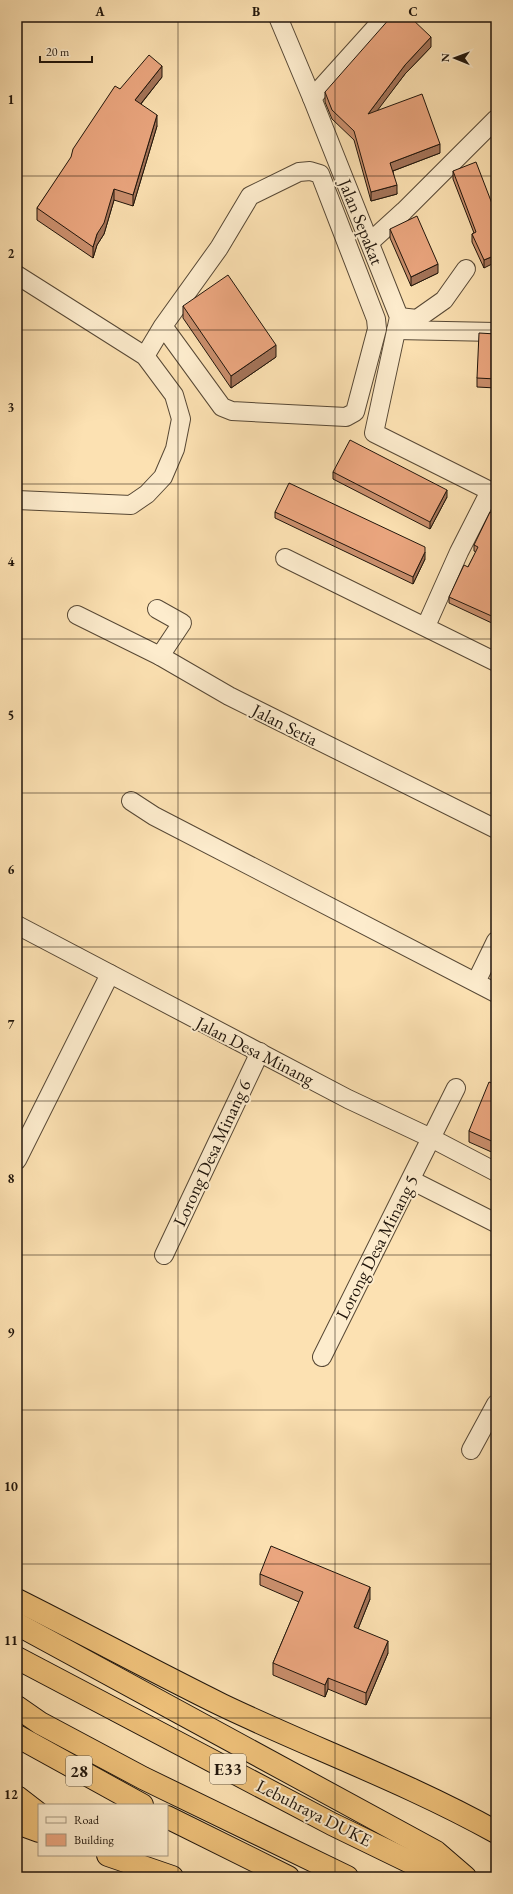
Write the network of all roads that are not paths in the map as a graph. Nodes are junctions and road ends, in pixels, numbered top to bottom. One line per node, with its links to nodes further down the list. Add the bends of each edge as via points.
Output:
1 (278, 17): 3 (street, Jalan Sepakat)
2 (385, 17): 3 (street)
3 (312, 98): 5 (street, Jalan Sepakat)
4 (496, 119): 5 (street)
5 (370, 242): 8 (street, Jalan Sepakat)
6 (466, 269): 8 (street, via 444,300 417,319)
7 (17, 275): 11 (street)
8 (397, 324): 10 (street); 12 (street, via 374,433)
9 (163, 326): 9 (street, via 222,407 232,411 346,417 355,412 377,329 376,319 320,174 300,172 250,196 219,248); 11 (street)
10 (496, 332)
11 (145, 356): 13 (street, via 174,395 181,419 176,449 163,477 147,494 131,505)
12 (493, 493): 17 (street, via 459,552)
13 (17, 500)
14 (285, 558): 17 (street)
15 (157, 610): 18 (street, via 182,623)
16 (77, 615): 18 (street, Jalan Setia)
17 (426, 626): 19 (street)
18 (160, 656): 21 (street, Jalan Setia, via 229,696)
19 (496, 662)
20 (131, 801): 25 (street, via 154,816)
21 (496, 829)
22 (17, 925): 24 (street, Jalan Desa Minang)
23 (496, 941): 25 (street)
24 (110, 974): 27 (street, Jalan Desa Minang); 30 (street)
25 (476, 982): 26 (street)
26 (496, 993)
27 (260, 1052): 29 (street, Jalan Desa Minang, via 348,1099); 34 (street, Lorong Desa Minang 6)
28 (456, 1088): 29 (street, Lorong Desa Minang 5)
29 (431, 1138): 31 (street, Jalan Desa Minang); 32 (street, Lorong Desa Minang 5)
30 (17, 1160)
31 (496, 1172)
32 (411, 1180): 33 (street); 35 (street, Lorong Desa Minang 5)
33 (496, 1222)
34 (164, 1255)
35 (322, 1357)
36 (496, 1404): 37 (street)
37 (471, 1450)
38 (17, 1600): 49 (highway, via 222,1705 379,1775)
39 (17, 1624): 57 (highway, via 436,1852)
40 (17, 1658): 56 (highway, Lebuhraya DUKE / E33, via 332,1824)
41 (17, 1707): 55 (highway, 28, via 40,1723 143,1778)
42 (17, 1736): 44 (highway, 28)
43 (17, 1797): 45 (highway)
44 (140, 1804)
45 (38, 1813)
46 (168, 1817): 54 (highway)
47 (17, 1823): 48 (highway)
48 (38, 1831)
49 (496, 1832)
50 (100, 1856): 52 (highway)
51 (111, 1856): 53 (highway)
52 (131, 1877)
53 (172, 1877)
54 (288, 1877)
55 (347, 1877)
56 (441, 1877)
57 (465, 1877)

